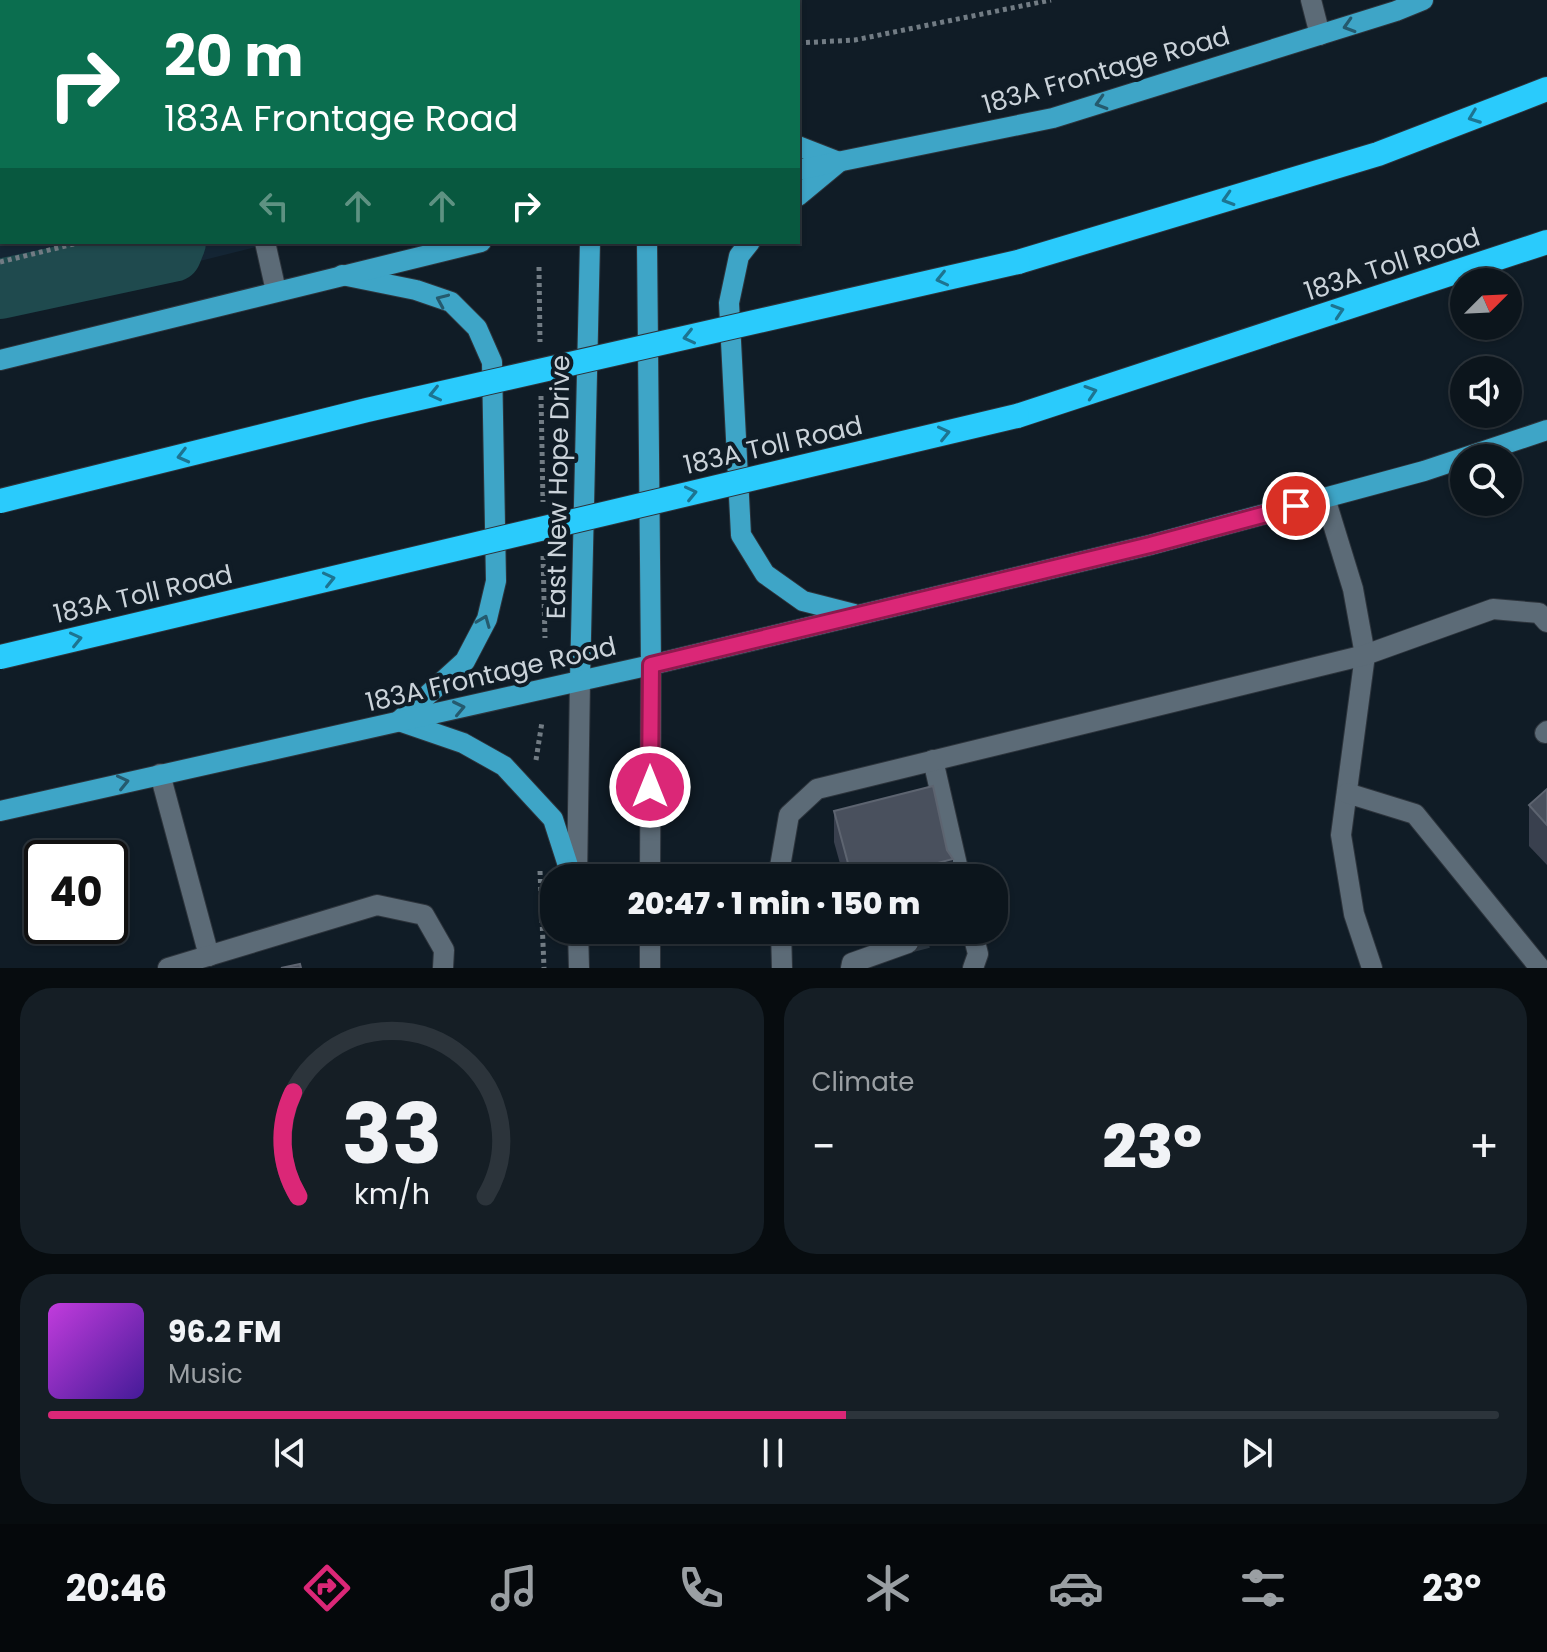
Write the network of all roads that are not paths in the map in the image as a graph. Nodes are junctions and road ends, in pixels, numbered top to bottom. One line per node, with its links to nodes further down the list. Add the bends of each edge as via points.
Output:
1 (1311, 0): 3 (street)
2 (1423, 0): 3 (main road, 183A Frontage Road, one-way to 3)
3 (1320, 35): 6 (main road, 183A Frontage Road, one-way to 6, via 1053,118)
4 (1547, 89): 20 (highway, one-way to 20, bridge, via 1378,154 1018,262 367,410)
5 (800, 147): 6 (main road)
6 (839, 162): 7 (main road, 183A Frontage Road); 8 (main road)
7 (800, 170)
8 (800, 194)
9 (1547, 242): 24 (highway, 183A Toll Road, one-way to 9, bridge, via 1017,416)
10 (265, 244): 16 (street)
11 (473, 244): 15 (main road)
12 (590, 244): 26 (main road, East New Hope Drive)
13 (647, 244): 25 (main road)
14 (748, 244): 21 (main road, via 739,256 729,303 741,535 765,574 803,601)
15 (342, 275): 16 (main road); 27 (main road, one-way to 15, via 465,661 487,619 496,581 492,362 477,328 451,302)
16 (276, 291): 17 (main road)
17 (0, 360)
18 (1547, 430): 19 (main road, 183A Frontage Road)
19 (1325, 498): 21 (main road, 183A Frontage Road); 23 (street, via 1353,589)
20 (0, 501)
21 (857, 615): 25 (main road, 183A Frontage Road)
22 (1547, 622): 23 (street, via 1539,613 1493,609)
23 (1365, 655): 28 (street); 30 (street)
24 (0, 657)
25 (651, 665): 26 (main road, 183A Frontage Road); 34 (street)
26 (580, 680): 27 (main road, 183A Frontage Road, one-way to 26); 33 (street, East New Hope Drive)
27 (399, 721): 29 (main road, 183A Frontage Road); 32 (main road, via 463,743 504,766 553,819)
28 (933, 760): 35 (street, via 817,789 789,815); 36 (street)
29 (160, 774): 31 (main road, 183A Frontage Road, one-way to 29); 42 (street)
30 (1347, 793): 50 (street, via 1341,835 1354,914); 51 (street, via 1415,814)
31 (0, 811)
32 (570, 864)
33 (575, 864)
34 (650, 864)
35 (780, 864)
36 (957, 864)
37 (578, 944): 45 (street)
38 (650, 944): 46 (street)
39 (781, 944): 47 (street)
40 (905, 944): 48 (street, via 852,963)
41 (976, 944): 49 (street)
42 (209, 956): 43 (street); 44 (street, via 377,905 424,915 444,950)
43 (168, 968)
44 (443, 968)
45 (579, 968)
46 (650, 968)
47 (782, 968)
48 (851, 968)
49 (973, 968)
50 (1372, 968)
51 (1540, 968)

